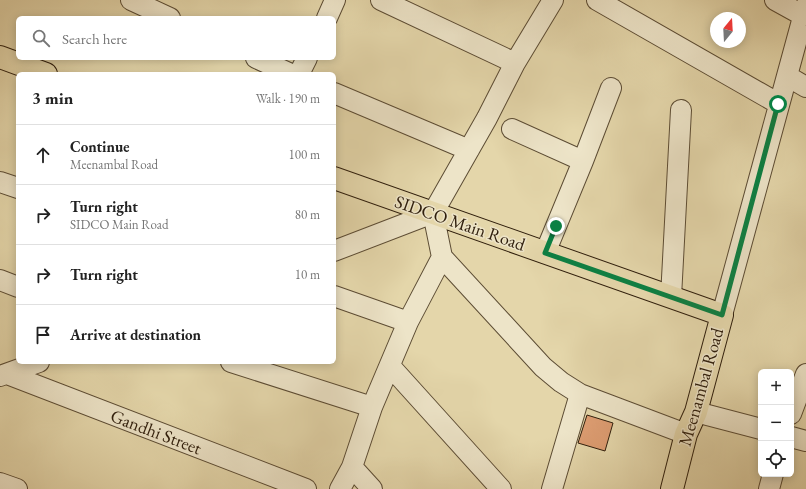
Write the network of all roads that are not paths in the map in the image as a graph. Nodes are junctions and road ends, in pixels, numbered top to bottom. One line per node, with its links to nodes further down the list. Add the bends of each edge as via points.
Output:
1 (131, 0): 8 (street)
2 (335, 0): 9 (street)
3 (381, 0): 13 (street)
4 (553, 0): 13 (street)
5 (596, 0): 22 (street)
6 (775, 0): 7 (street)
7 (805, 11): 18 (street, Meenambal Road)
8 (166, 16)
9 (327, 16)
10 (0, 57): 15 (main road)
11 (260, 60): 16 (street)
12 (306, 60): 17 (street)
13 (516, 63): 25 (street)
14 (806, 69): 18 (street)
15 (41, 72)
16 (287, 72)
17 (300, 72)
18 (787, 76): 19 (street); 22 (street, Meenambal Road)
19 (806, 87)
20 (611, 88): 26 (street)
21 (336, 94): 25 (street)
22 (778, 104): 38 (street, Meenambal Road)
23 (681, 110): 37 (street)
24 (512, 128): 26 (street)
25 (469, 150): 30 (street)
26 (583, 161): 32 (street)
27 (336, 179): 30 (main road, SIDCO Main Road)
28 (0, 182): 29 (street)
29 (16, 187)
30 (432, 213): 31 (street); 32 (main road, SIDCO Main Road); 33 (street)
31 (336, 250)
32 (545, 253): 37 (main road, SIDCO Main Road)
33 (442, 257): 39 (street); 45 (street, via 543,367)
34 (0, 280): 35 (street)
35 (16, 286)
36 (336, 297): 39 (street)
37 (671, 297): 38 (main road, SIDCO Main Road)
38 (722, 315): 48 (main road, Meenambal Road)
39 (408, 322): 42 (street)
40 (33, 364): 44 (street)
41 (237, 364): 47 (street)
42 (390, 366): 47 (street); 60 (street)
43 (806, 374): 46 (street)
44 (3, 375): 57 (street, Gandhi Street)
45 (580, 394): 50 (street); 61 (street)
46 (794, 406)
47 (372, 407): 53 (street)
48 (696, 412): 49 (street); 50 (main road, Meenambal Road)
49 (758, 428)
50 (686, 434): 62 (main road, Meenambal Road)
51 (794, 438): 52 (street)
52 (806, 441)
53 (352, 467): 58 (street); 59 (street)
54 (772, 477): 63 (street)
55 (0, 483): 56 (street)
56 (16, 489)
57 (306, 489)
58 (340, 489)
59 (372, 489)
60 (501, 489)
61 (552, 489)
62 (672, 489)
63 (769, 489)

